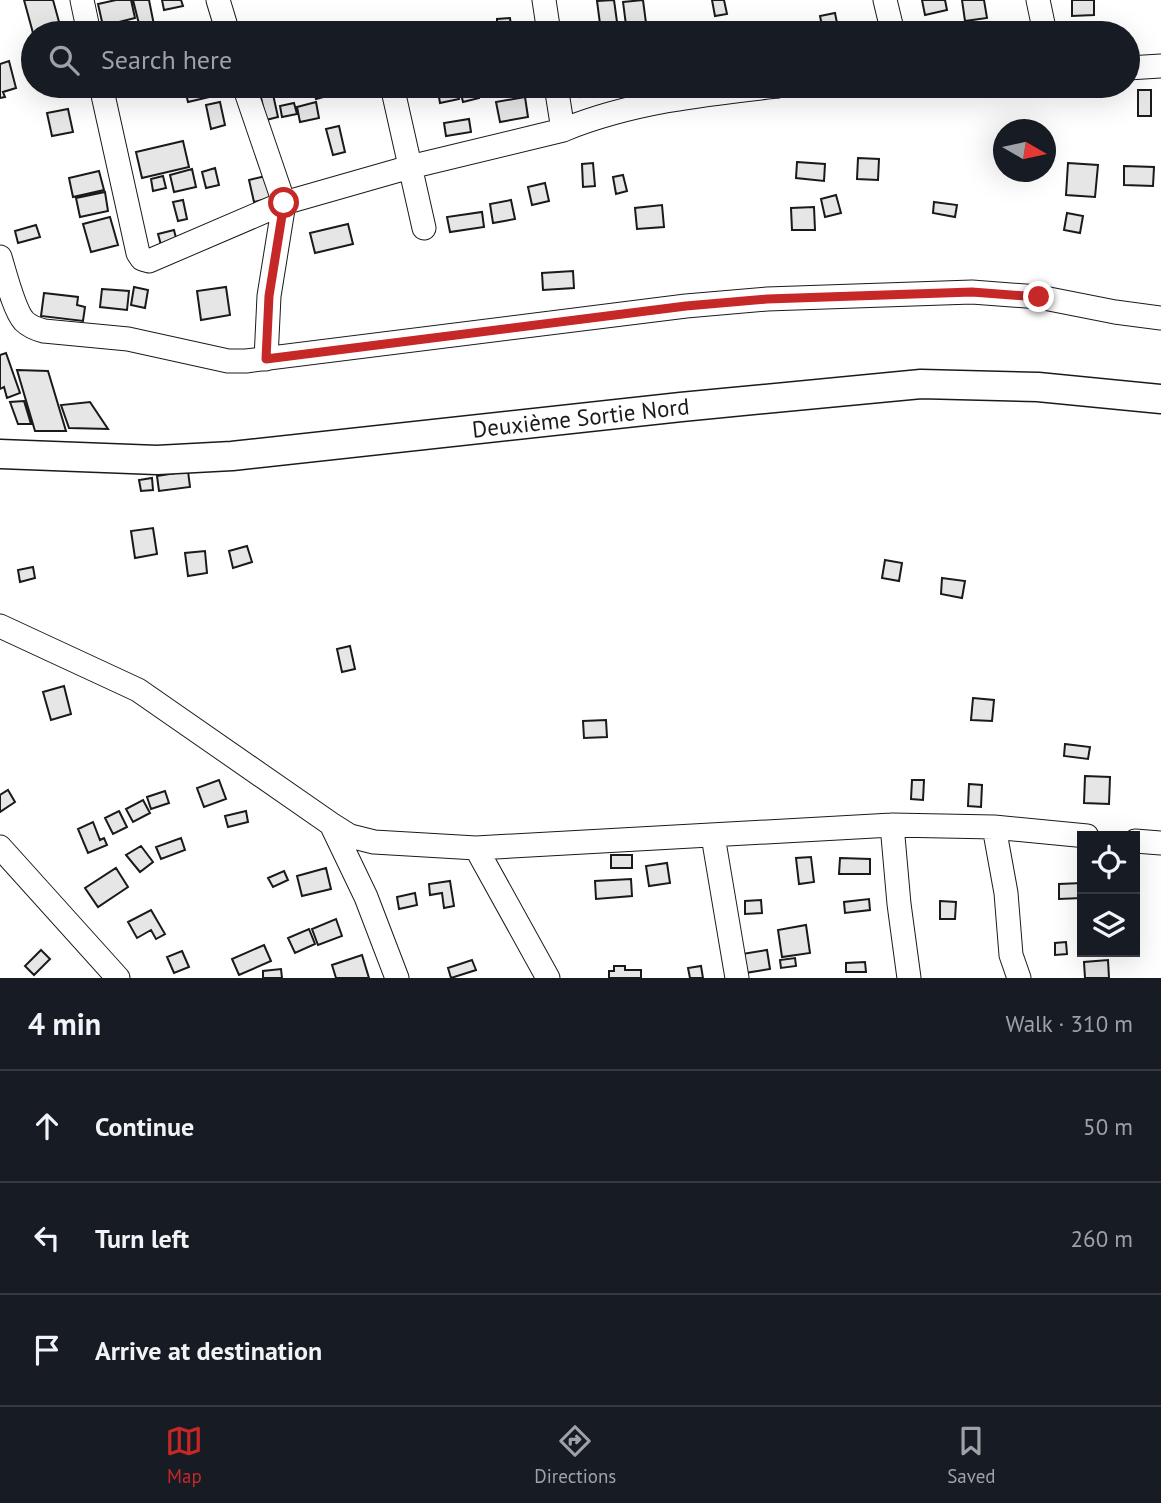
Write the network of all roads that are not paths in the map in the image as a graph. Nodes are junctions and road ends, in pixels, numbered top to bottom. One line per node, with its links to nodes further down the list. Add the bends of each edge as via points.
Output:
1 (82, 0): 6 (street)
2 (218, 0): 7 (street)
3 (544, 0): 8 (street)
4 (885, 0): 9 (street)
5 (1038, 0): 10 (street)
6 (86, 21)
7 (224, 21)
8 (547, 21)
9 (890, 21)
10 (1042, 21)
11 (1161, 66): 12 (street)
12 (1140, 67)
13 (104, 98): 20 (street, via 142,259 155,259)
14 (248, 98): 20 (street)
15 (395, 98): 19 (street)
16 (558, 98): 18 (street)
17 (688, 98): 18 (street, via 624,110)
18 (563, 130): 19 (street)
19 (410, 167): 20 (street); 21 (street)
20 (284, 203): 24 (street, via 269,296)
21 (424, 229)
22 (0, 257): 24 (street, via 19,313 33,328 128,340 228,360)
23 (1161, 318): 24 (street, via 1039,297 972,292 767,299)
24 (266, 359)
25 (1161, 399): 26 (main road, Deuxième Sortie Nord, via 1038,387 921,384 232,456 157,460)
26 (0, 454)
27 (0, 626): 28 (street, via 138,690)
28 (331, 824): 36 (street, via 374,842); 38 (street)
29 (892, 825): 30 (street); 32 (street); 41 (street)
30 (994, 827): 31 (street); 42 (street, via 1006,893 1010,955)
31 (1077, 835)
32 (713, 836): 36 (street); 40 (street)
33 (1140, 841): 34 (street)
34 (1161, 843)
35 (0, 847): 37 (street)
36 (476, 848): 39 (street)
37 (118, 978)
38 (397, 978)
39 (548, 978)
40 (737, 978)
41 (909, 978)
42 (1019, 978)

